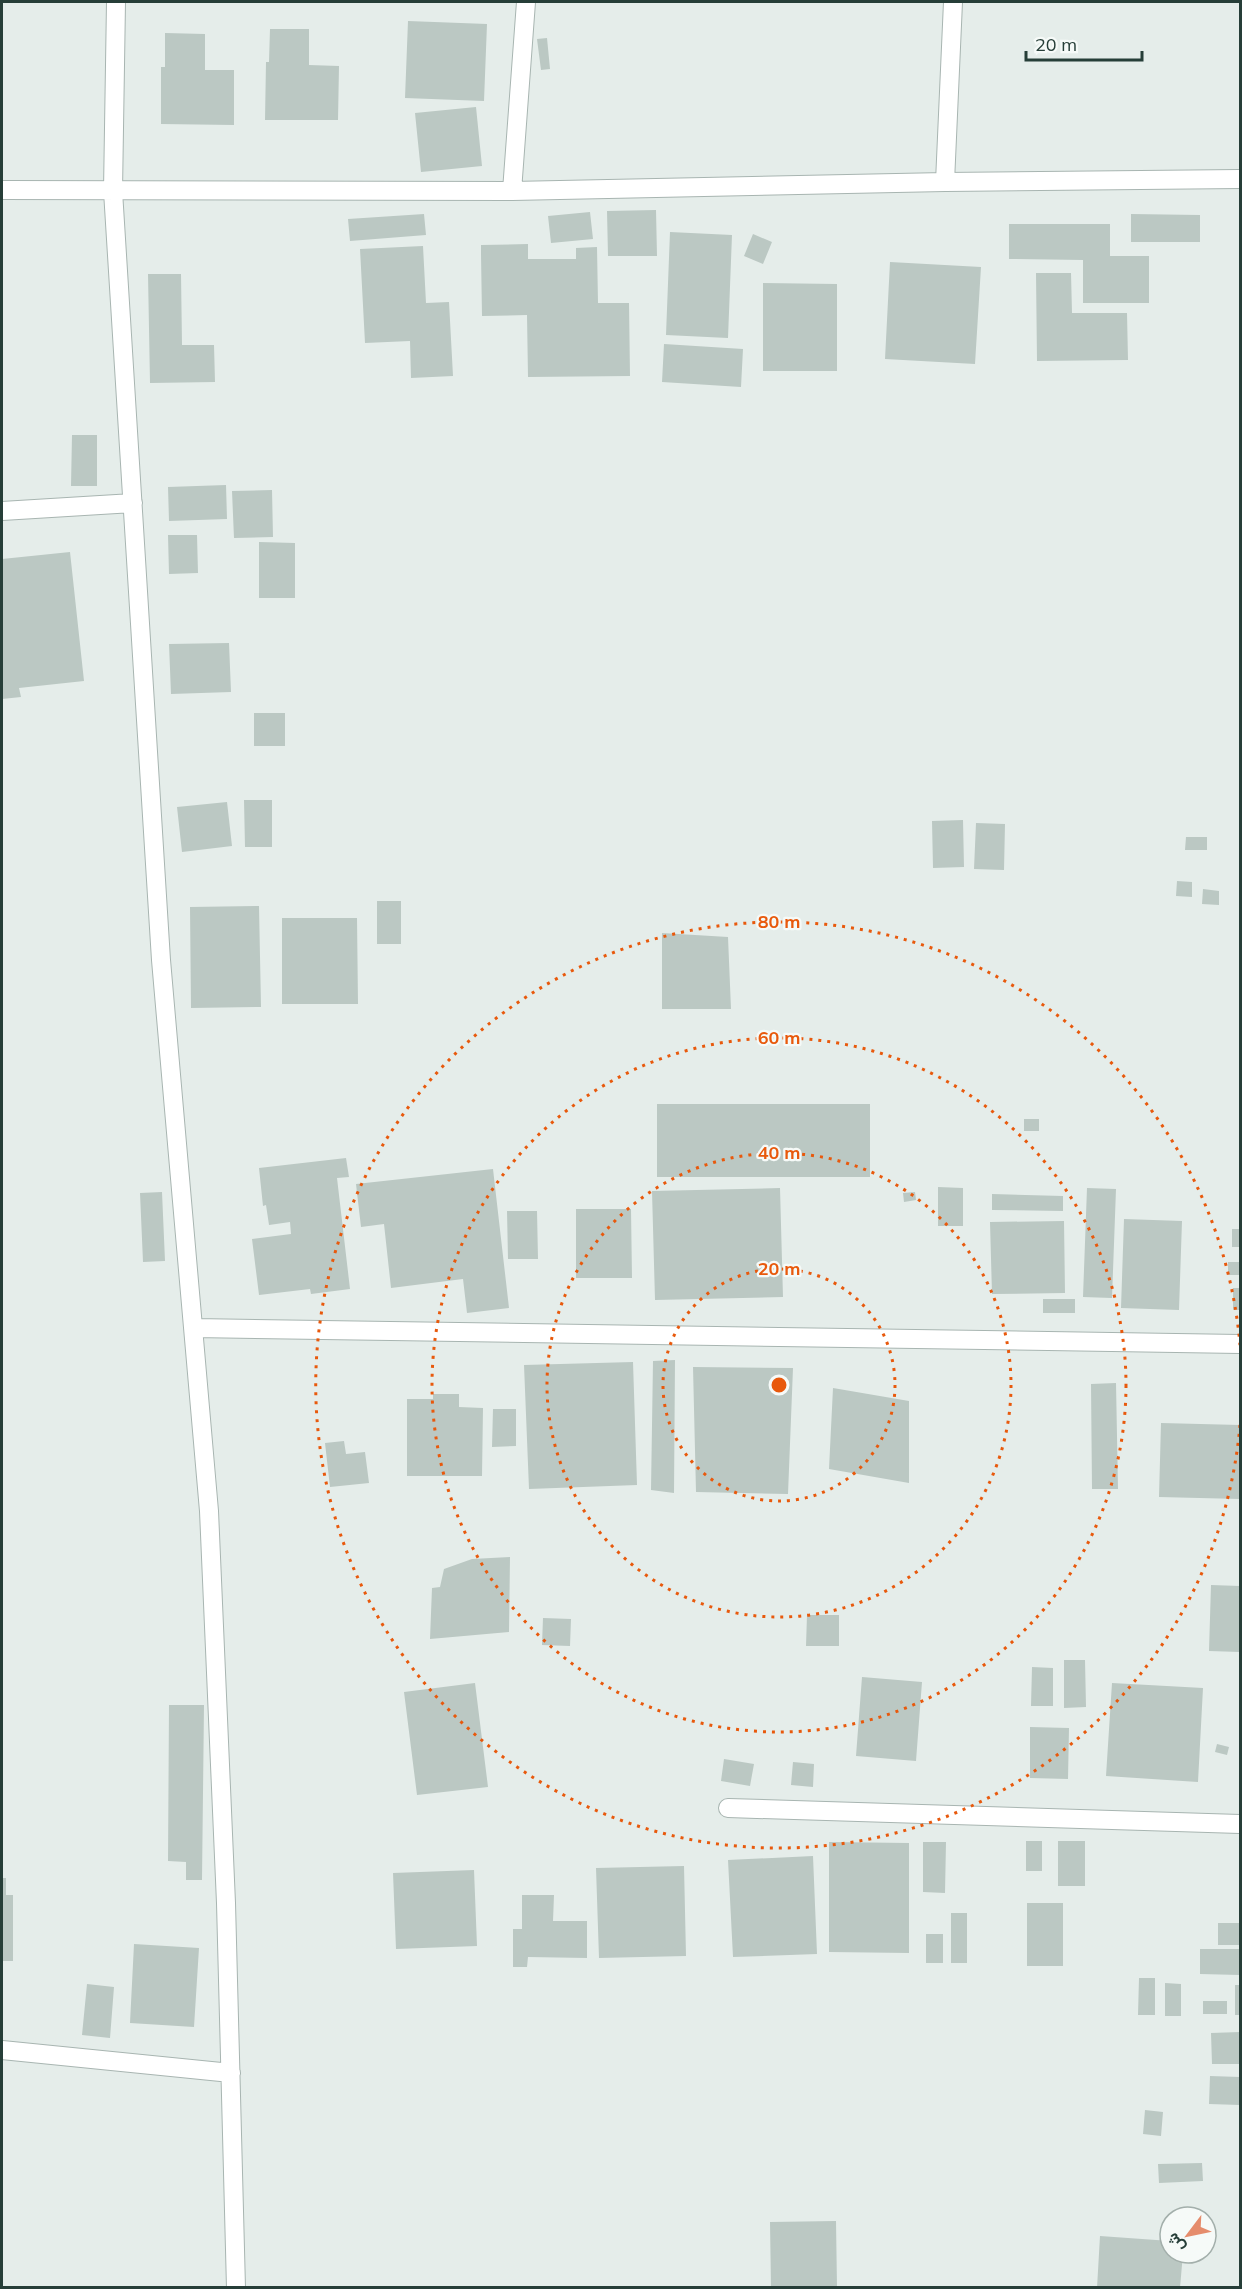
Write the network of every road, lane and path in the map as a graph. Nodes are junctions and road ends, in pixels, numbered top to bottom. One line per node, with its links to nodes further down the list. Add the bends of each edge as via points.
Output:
1 (116, 2): 7 (street)
2 (526, 2): 8 (street)
3 (953, 2): 5 (street)
4 (1240, 179): 5 (street)
5 (945, 182): 8 (street)
6 (2, 190): 7 (street)
7 (113, 191): 8 (street); 9 (street)
8 (512, 191)
9 (133, 503): 10 (street); 11 (street, via 161,960)
10 (2, 511)
11 (194, 1328): 12 (street); 16 (street, via 209,1522)
12 (1240, 1344)
13 (728, 1808): 14 (street)
14 (1240, 1824)
15 (2, 2050): 16 (street)
16 (231, 2073): 17 (street)
17 (236, 2288)

